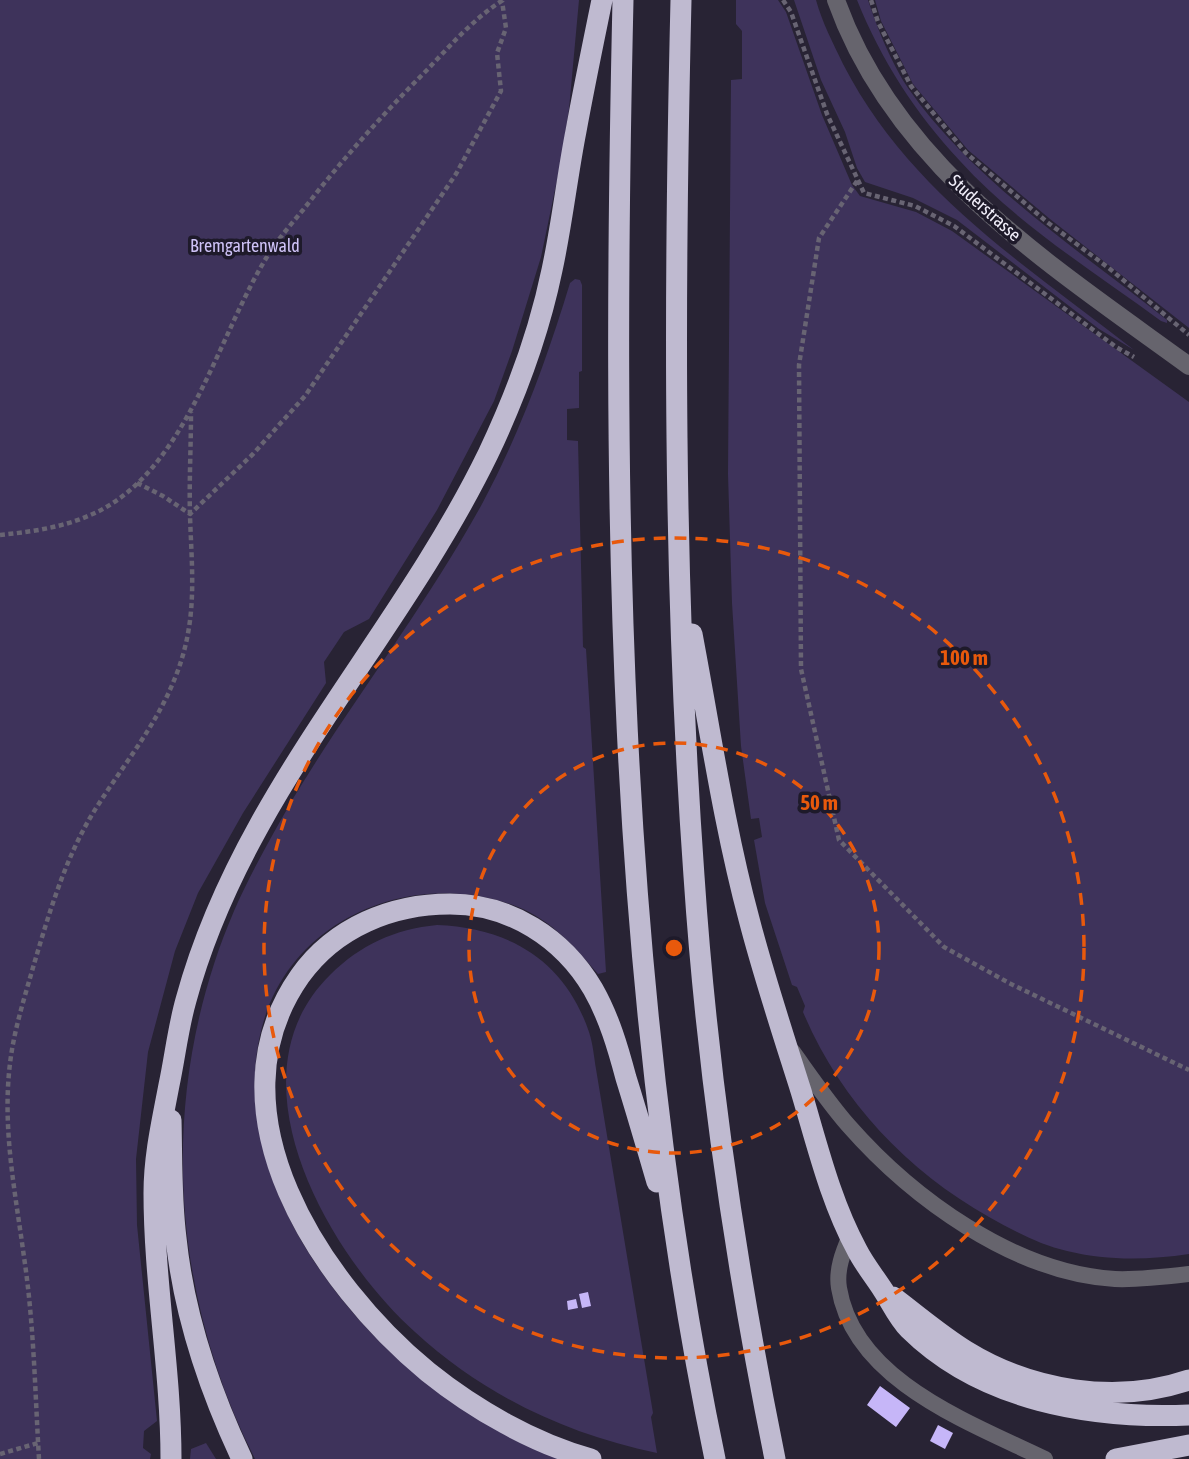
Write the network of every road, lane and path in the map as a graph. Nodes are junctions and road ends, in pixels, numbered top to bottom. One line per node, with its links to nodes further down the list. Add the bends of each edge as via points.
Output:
1 (503, 0): 12 (path, via 474,22 376,121 271,251); 14 (path, via 506,28 498,53 501,91 456,174 305,396)
2 (602, 0): 19 (highway, via 552,273 523,374 454,517 306,745 234,870 199,955)
3 (623, 0): 21 (highway, via 619,427 628,735 649,1031)
4 (681, 0): 16 (highway)
5 (783, 0): 8 (path, via 792,12 827,114)
6 (836, 0): 11 (street, Studerstrasse, via 859,53 898,118 946,173 1028,246)
7 (871, 0): 9 (path, via 911,86 966,153)
8 (857, 181): 10 (path, via 864,193 915,206 954,226 1116,347); 18 (path, via 819,238 799,365 801,668 839,840 944,947)
9 (1189, 335)
10 (1139, 359)
11 (1189, 366)
12 (191, 412): 13 (path); 14 (path)
13 (137, 483): 14 (path); 15 (path, via 89,516)
14 (190, 514): 26 (path, via 194,592 176,677 153,724 88,822 67,867 45,925 11,1055 8,1145 25,1258)
15 (0, 535)
16 (680, 570): 17 (highway, via 738,877); 34 (highway, via 692,851 707,1025 736,1247)
17 (786, 1044): 20 (highway); 22 (lane, via 847,1124 882,1160 930,1201 984,1237 1033,1259 1113,1279)
18 (1189, 1070)
19 (170, 1083): 30 (highway, via 156,1151 154,1193); 31 (highway, via 172,1195 184,1288 205,1370)
20 (850, 1236): 23 (highway); 35 (lane, via 838,1286 849,1322 866,1350 897,1379 947,1411)
21 (677, 1253): 32 (highway, via 609,1020 571,957 546,935 495,910 426,904 369,919 322,950 305,968 278,1014 270,1040 265,1101 279,1167 314,1243 366,1312 429,1372 501,1420); 33 (highway)
22 (1189, 1274)
23 (883, 1289): 24 (highway, via 967,1352 1033,1381 1109,1393); 25 (highway, via 907,1327 931,1348 1008,1391 1098,1413)
24 (1189, 1380)
25 (1189, 1416)
26 (38, 1443): 28 (path); 29 (path)
27 (1189, 1445): 36 (highway)
28 (0, 1454)
29 (39, 1459)
30 (172, 1459)
31 (242, 1459)
32 (591, 1459)
33 (715, 1459)
34 (775, 1459)
35 (1045, 1459)
36 (1116, 1459)

